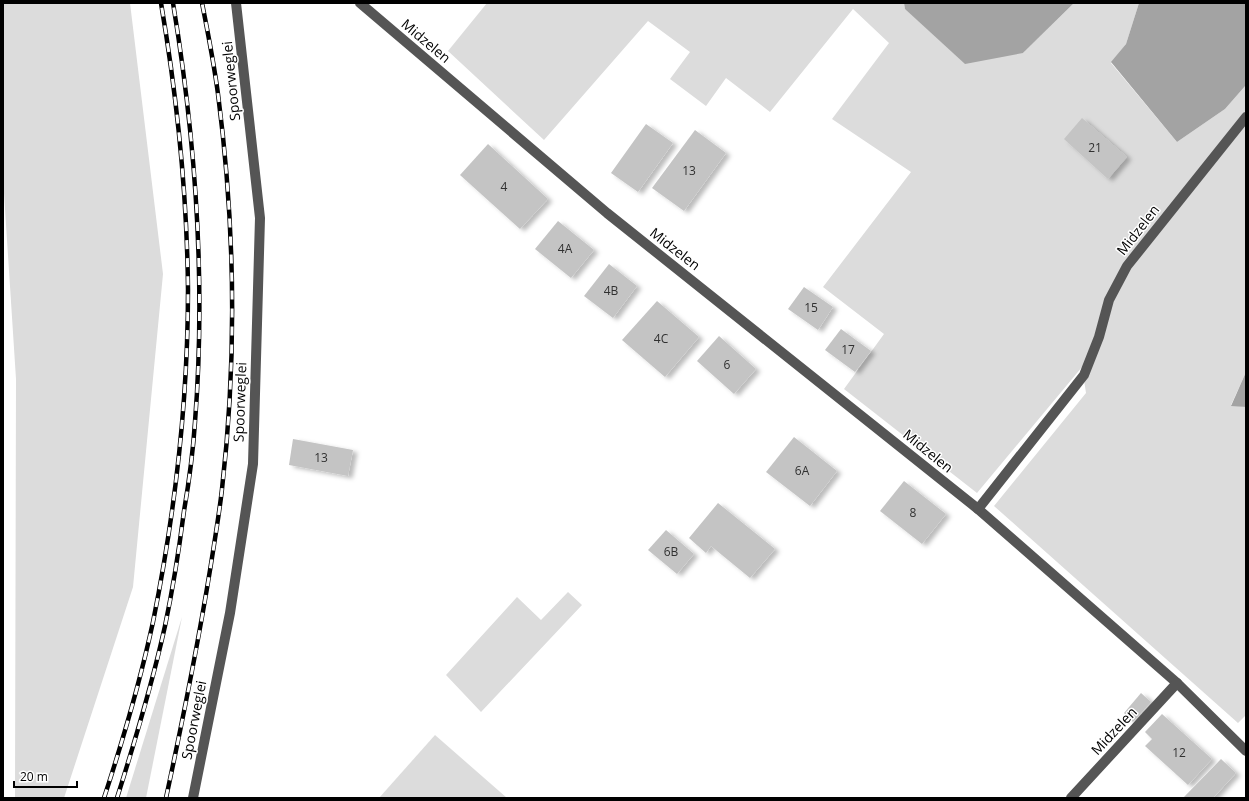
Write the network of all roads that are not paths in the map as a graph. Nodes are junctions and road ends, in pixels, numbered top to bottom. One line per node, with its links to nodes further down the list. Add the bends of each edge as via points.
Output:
1 (236, 3): 8 (street, Spoorweglei, via 260,218 253,464 230,613)
2 (360, 3): 4 (street, Midzelen, via 607,213)
3 (1246, 117): 4 (street, Midzelen, via 1127,266 1110,300 1084,374)
4 (978, 509): 5 (street, Midzelen)
5 (1177, 683): 6 (street, Midzelen); 9 (street, Midzelen)
6 (1242, 744): 7 (street, Midzelen)
7 (1246, 751)
8 (192, 798)
9 (1071, 798)

